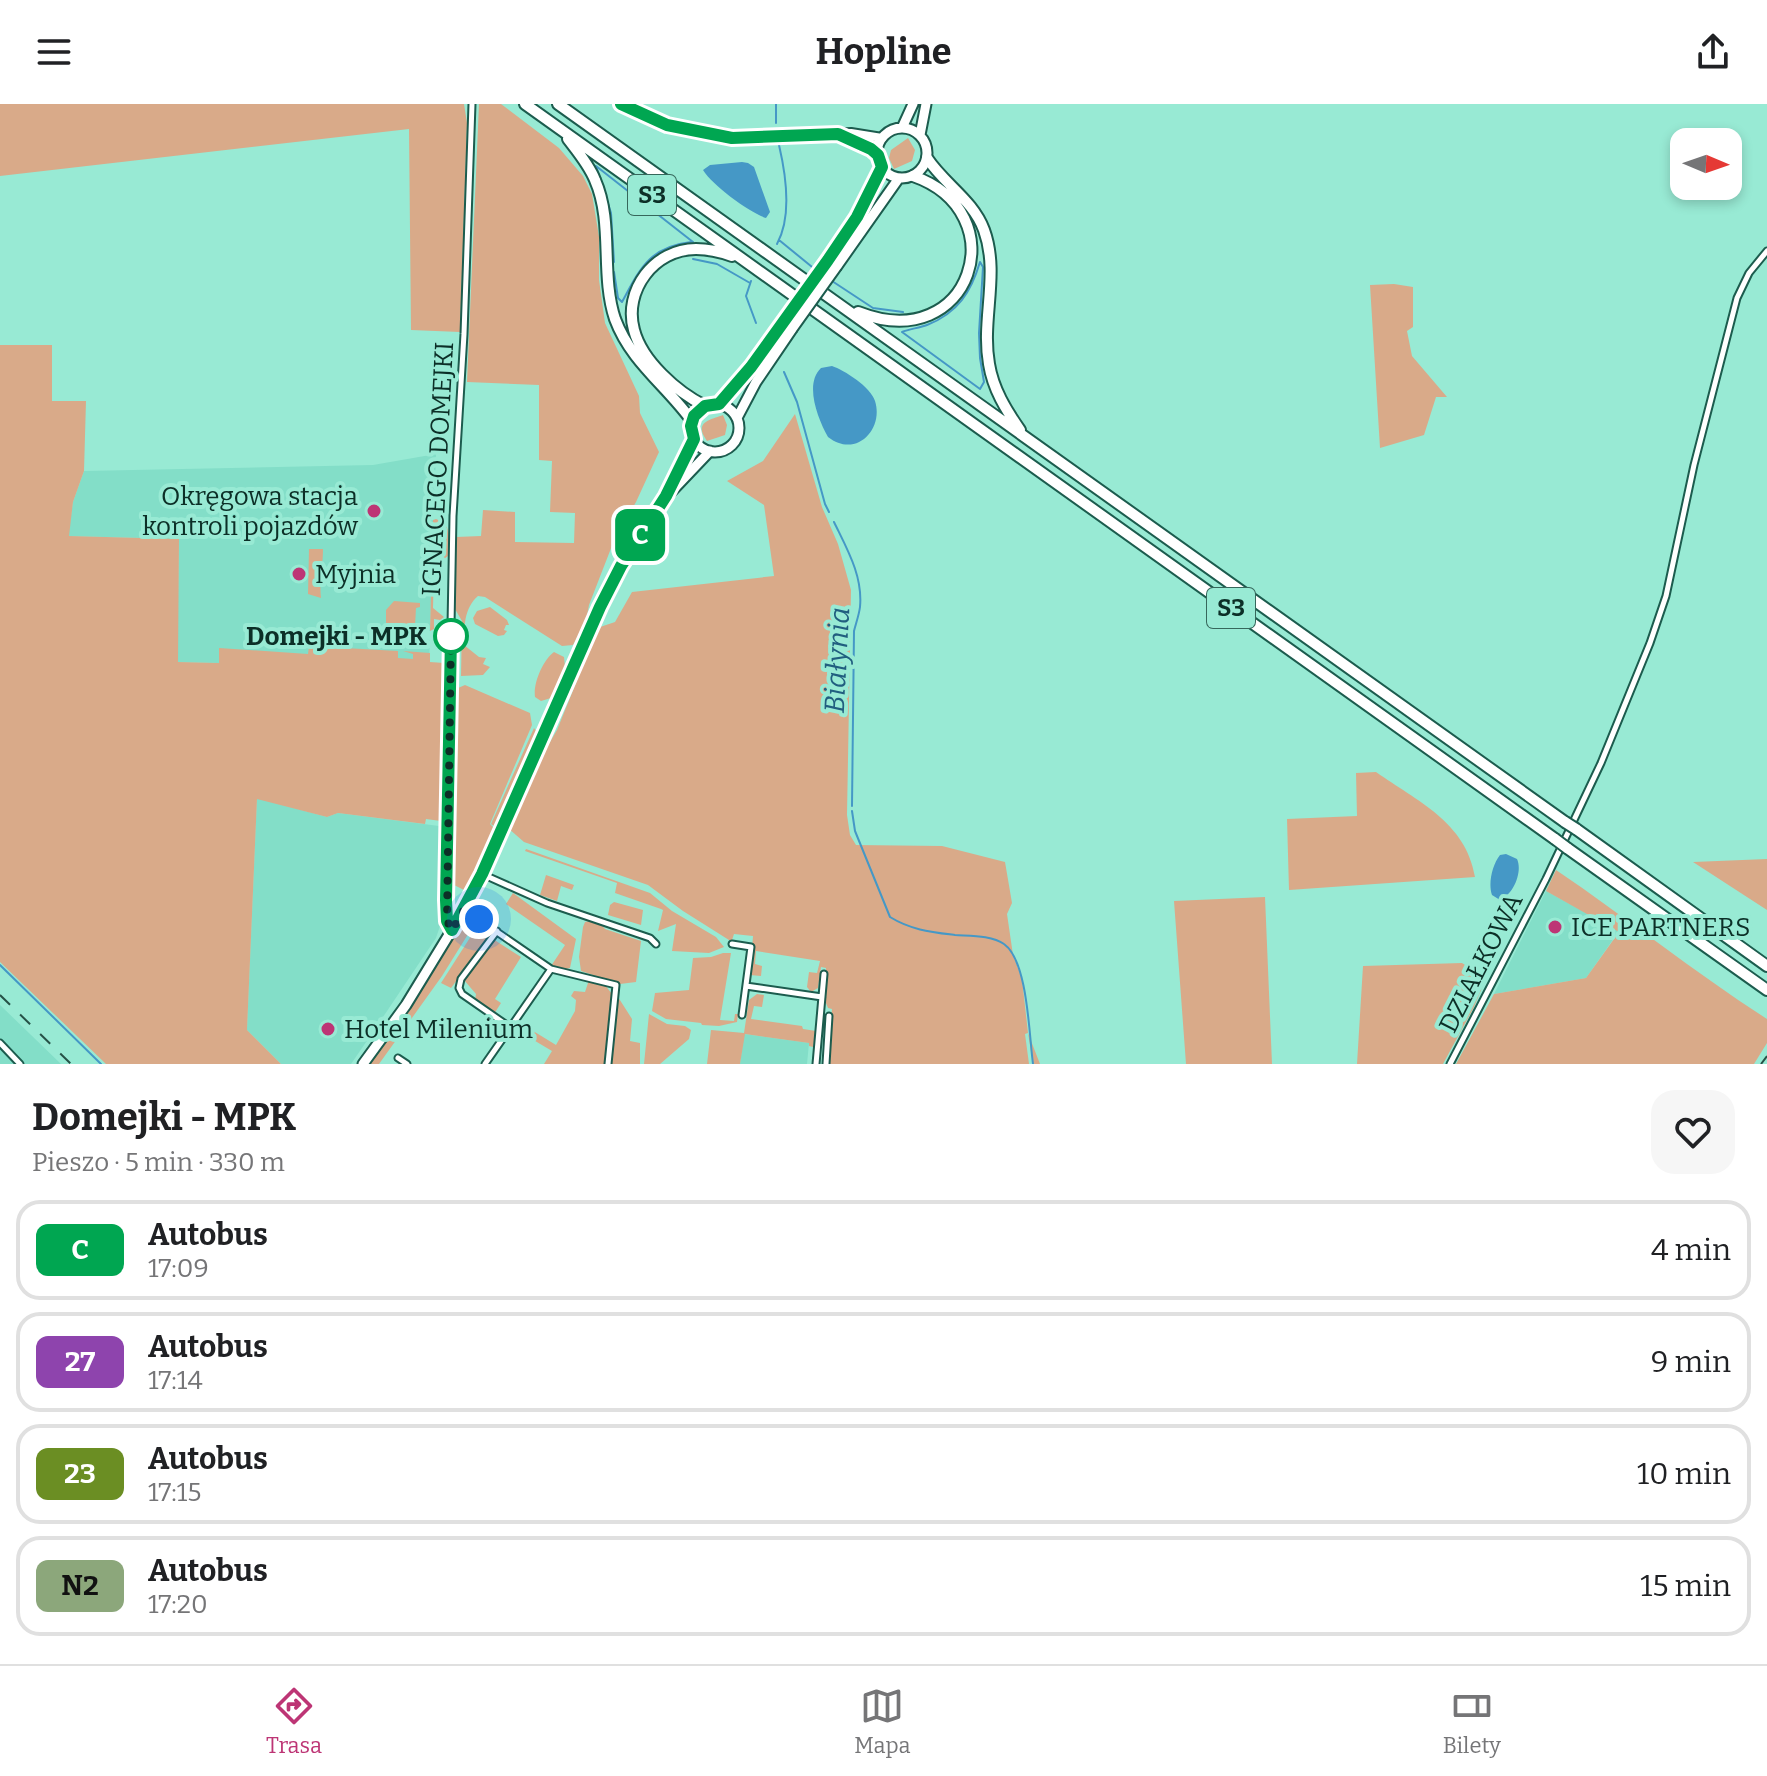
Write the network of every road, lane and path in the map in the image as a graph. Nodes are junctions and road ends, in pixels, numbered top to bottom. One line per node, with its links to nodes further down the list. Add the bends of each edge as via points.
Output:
1 (472, 104): 30 (street, IGNACEGO DOMEJKI, via 453,516 446,895)
2 (525, 104): 8 (highway, S3)
3 (558, 104): 19 (highway, S3)
4 (621, 104): 9 (main road, via 667,125 732,138)
5 (913, 104): 7 (main road)
6 (926, 104): 10 (main road)
7 (902, 128): 10 (main road); 11 (main road)
8 (562, 131): 18 (highway, S3); 23 (highway, via 590,170 602,199 610,298 619,328 644,369)
9 (838, 134): 11 (main road); 12 (main road)
10 (920, 135): 13 (main road)
11 (882, 138): 12 (main road)
12 (878, 155): 14 (main road)
13 (927, 158): 15 (main road); 24 (highway, via 968,203 986,234 991,279 988,362 996,390)
14 (882, 167): 16 (main road); 20 (main road, bridge, via 828,260)
15 (913, 176): 16 (main road); 19 (highway, via 934,185 961,212 972,253 966,280 938,311 911,322 886,321)
16 (899, 178): 22 (main road, bridge, via 756,382)
17 (1767, 251): 52 (street, DZIAŁKOWA, via 1737,298 1666,596 1650,643 1546,879)
18 (742, 259): 21 (highway, via 695,249 674,253 643,276 633,299 634,332 644,353); 38 (highway, S3, bridge)
19 (838, 303): 24 (highway, S3)
20 (719, 404): 21 (main road); 22 (main road)
21 (705, 406): 23 (main road)
22 (737, 418): 26 (main road, via 739,431 733,443)
23 (692, 421): 25 (main road)
24 (1024, 435): 34 (highway, S3, bridge)
25 (694, 439): 26 (main road); 27 (main road)
26 (710, 451): 27 (main road)
27 (666, 496): 28 (main road, via 600,607)
28 (482, 874): 29 (main road); 32 (street)
29 (464, 910): 30 (main road); 31 (street)
30 (452, 930): 46 (main road)
31 (497, 931): 35 (street); 42 (street, via 459,988)
32 (656, 944)
33 (732, 944): 37 (street, via 751,947)
34 (1767, 966)
35 (551, 969): 42 (street); 49 (street, via 616,985)
36 (824, 974): 39 (street)
37 (746, 986): 39 (street); 40 (street)
38 (1767, 990)
39 (822, 997): 50 (street)
40 (742, 1015)
41 (829, 1016): 51 (street)
42 (511, 1028): 48 (street)
43 (0, 1043): 45 (street)
44 (398, 1058): 47 (street)
45 (20, 1064)
46 (363, 1064)
47 (407, 1064)
48 (485, 1064)
49 (608, 1064)
50 (816, 1064)
51 (826, 1064)
52 (1450, 1064)

